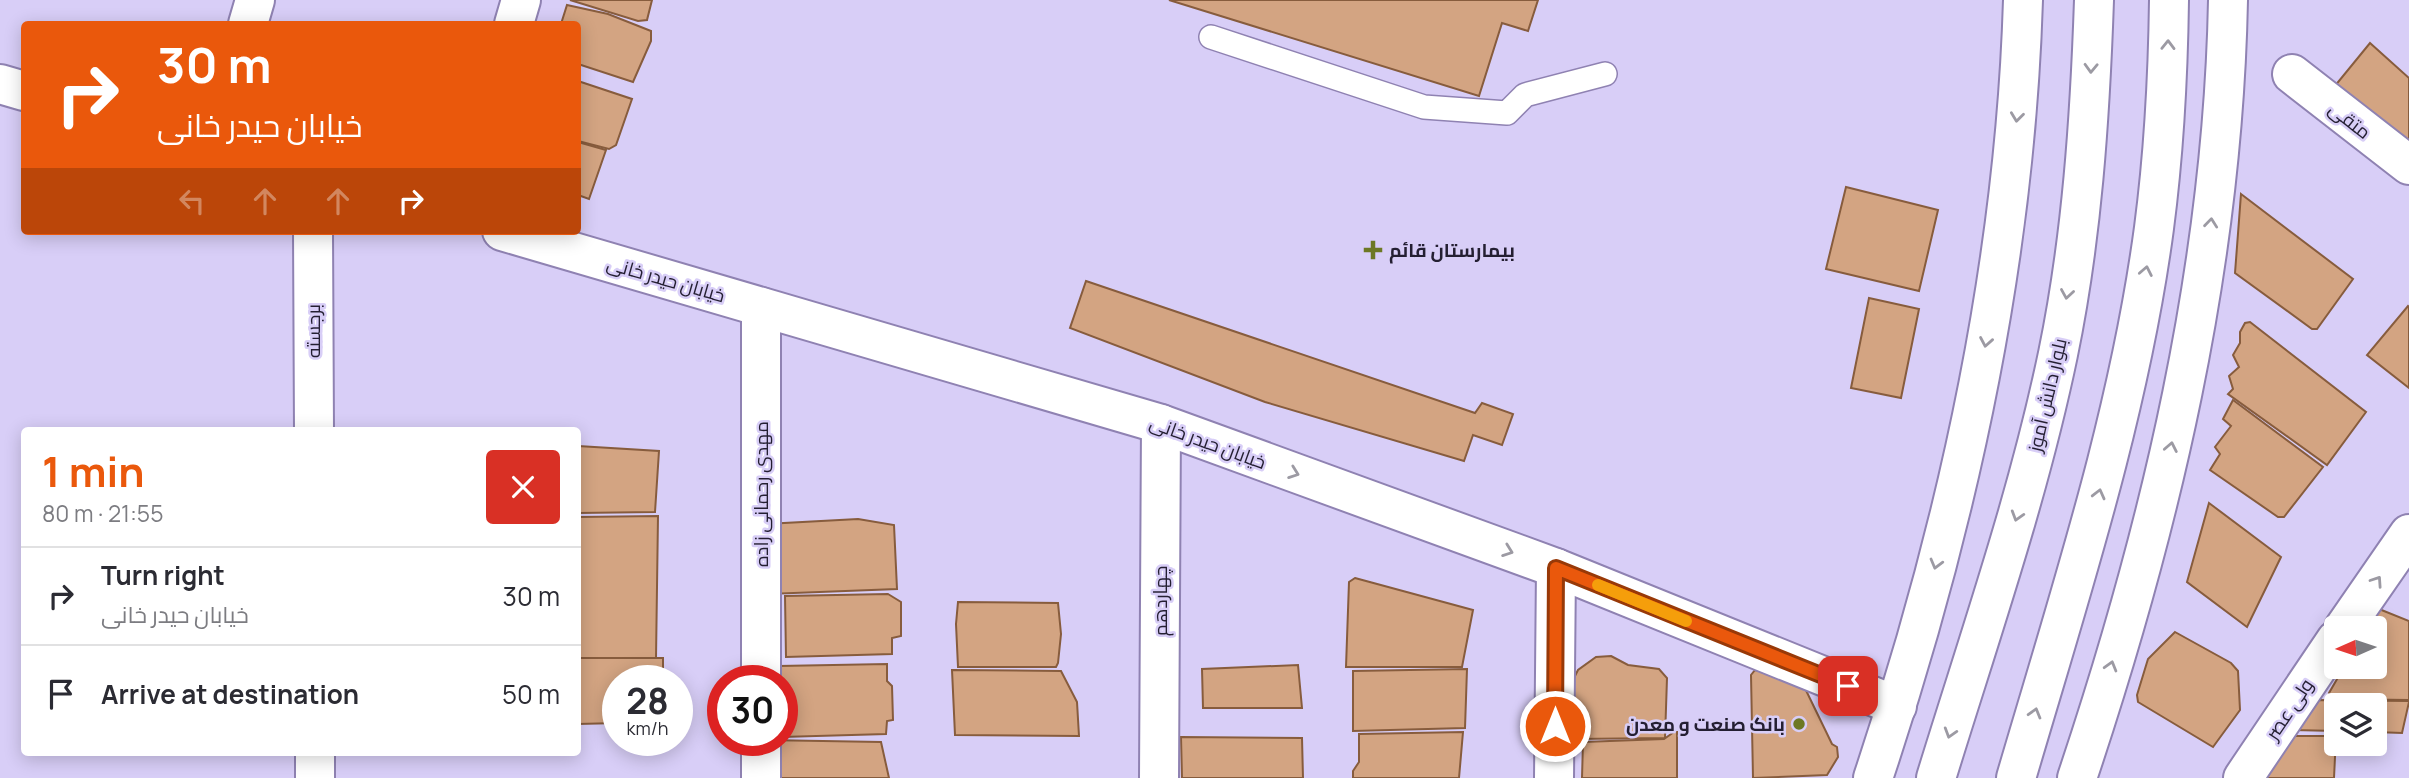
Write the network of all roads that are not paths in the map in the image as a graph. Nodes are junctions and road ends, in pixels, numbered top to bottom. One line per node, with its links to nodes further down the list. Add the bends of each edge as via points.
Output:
1 (255, 0): 7 (main road)
2 (521, 0): 8 (main road)
3 (2022, 0): 25 (main road, one-way to 25, via 2020,95 1995,292 1963,468)
4 (2094, 0): 33 (main road, بلوار دانش آموز, one-way to 33, via 2079,216 2058,352 2027,483)
5 (2169, 0): 34 (main road, one-way to 5, via 2099,496 2129,361 2154,229 2168,88)
6 (2229, 1): 35 (main road, one-way to 6, via 2169,461 2208,252)
7 (249, 21)
8 (515, 21)
9 (1210, 37): 10 (lane, via 1424,107 1507,113 1525,95)
10 (1605, 74)
11 (2292, 74): 14 (main road, متقی)
12 (0, 84): 13 (main road)
13 (21, 90)
14 (2409, 165)
15 (313, 235): 19 (main road, برجسته)
16 (516, 235): 17 (main road, خیابان حیدر خانی)
17 (761, 307): 18 (main road, خیابان حیدر خانی); 24 (main road, مهدی رحمانی زاده)
18 (1161, 424): 21 (main road, خیابان حیدر خانی, one-way to 21); 30 (main road, چهاردهم)
19 (314, 427)
20 (2409, 534): 22 (main road, one-way to 20)
21 (1556, 568): 25 (main road, خیابان حیدر خانی); 31 (main road)
22 (2352, 616)
23 (2324, 658): 36 (main road, ولی عصر)
24 (761, 665)
25 (1897, 706): 32 (main road)
26 (315, 756): 28 (main road)
27 (761, 756): 29 (main road)
28 (315, 778)
29 (761, 778)
30 (1159, 778)
31 (1555, 778)
32 (1873, 778)
33 (1936, 778)
34 (2016, 778)
35 (2077, 778)
36 (2243, 778)

